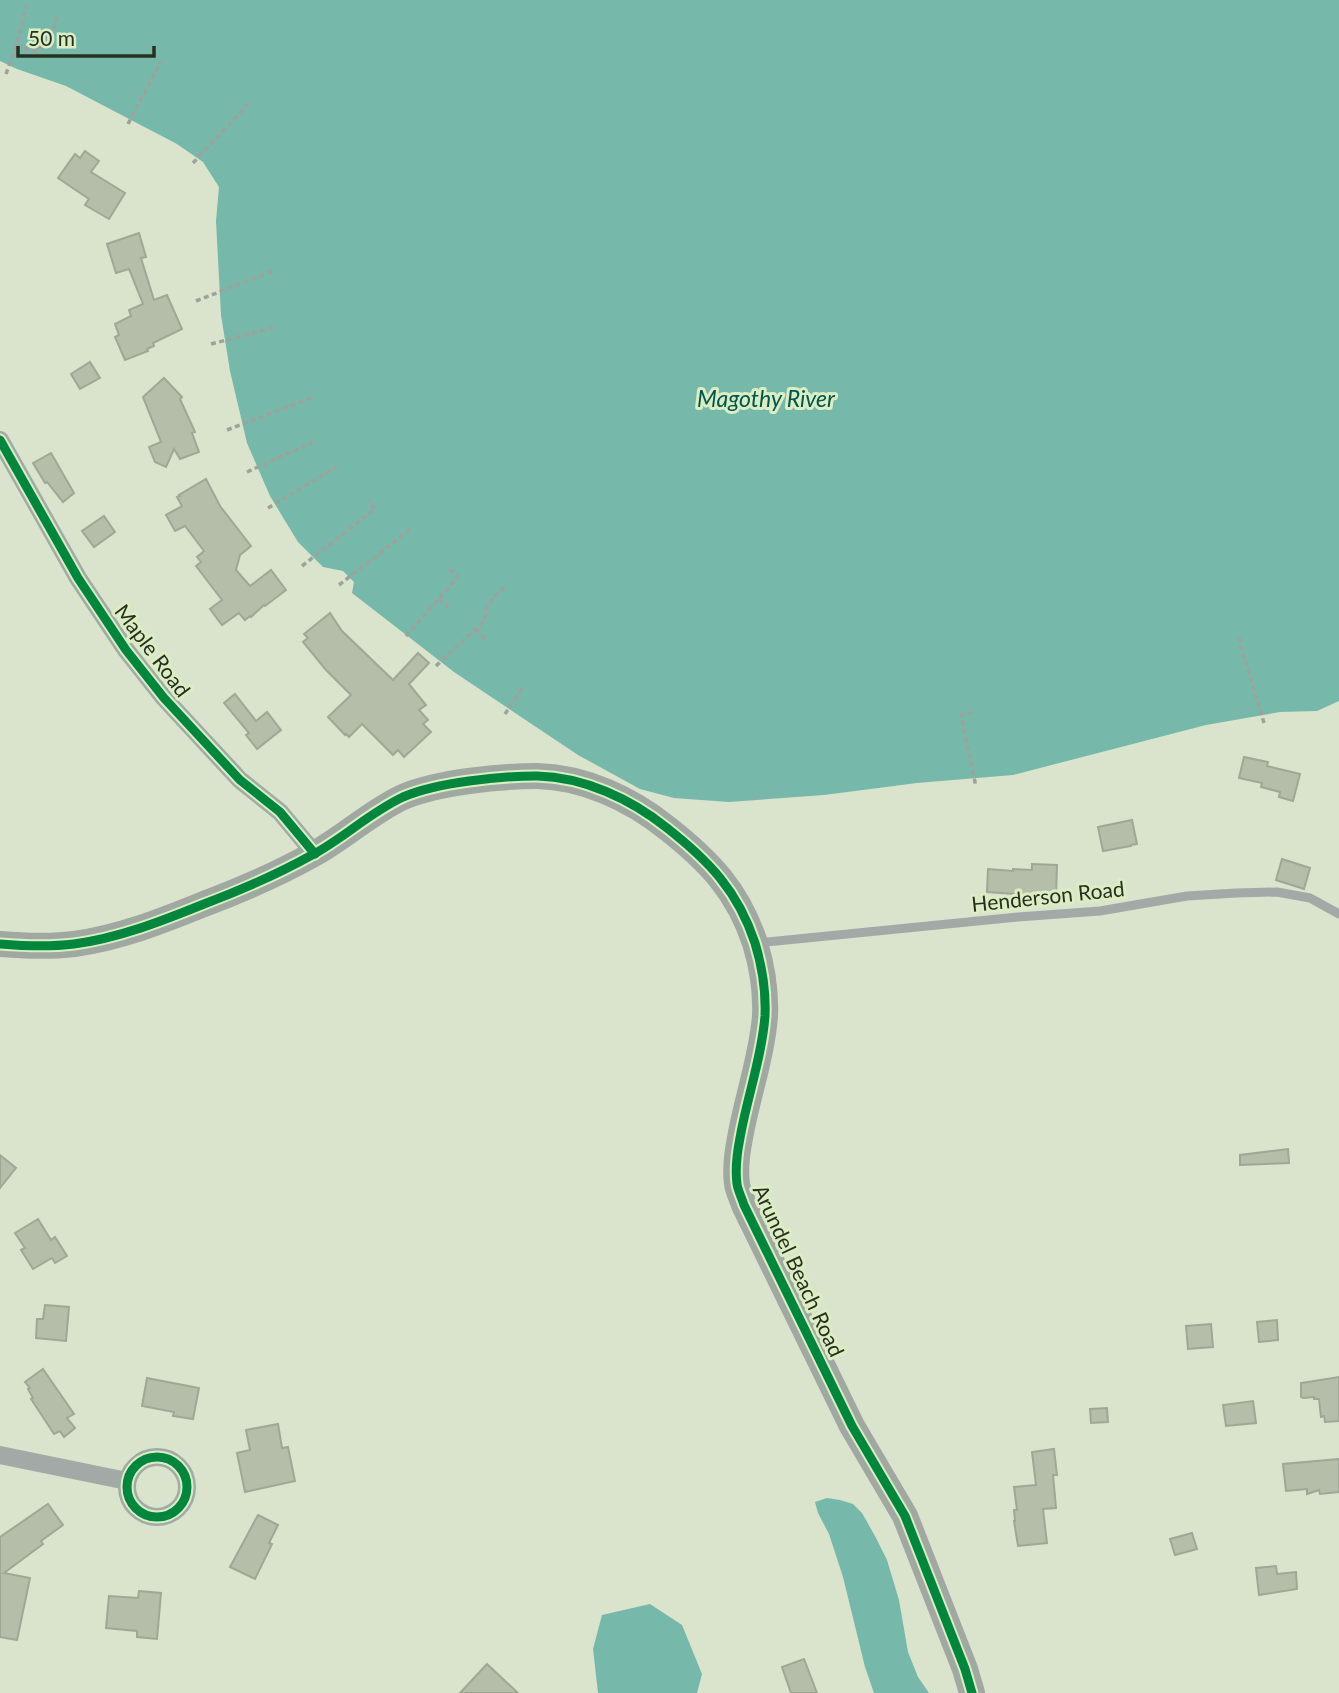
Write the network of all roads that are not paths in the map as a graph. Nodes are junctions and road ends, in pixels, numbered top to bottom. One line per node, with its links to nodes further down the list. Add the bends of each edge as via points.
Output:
1 (0, 440): 2 (street, Maple Road, via 78,578 130,656 164,698 240,779 280,813)
2 (314, 854): 4 (street, Arundel Beach Road, via 236,892 118,935 72,944); 5 (street, Arundel Beach Road, via 375,812 431,788 498,778 566,779 625,801 687,844 717,872 740,906)
3 (1339, 914): 5 (lane, Henderson Road, via 1310,898 1277,892 1236,893 1100,911)
4 (0, 944)
5 (755, 944): 8 (street, Arundel Beach Road, via 765,1016 737,1156 737,1183 852,1426 905,1516)
6 (0, 1455): 7 (street)
7 (127, 1481)
8 (972, 1693)

